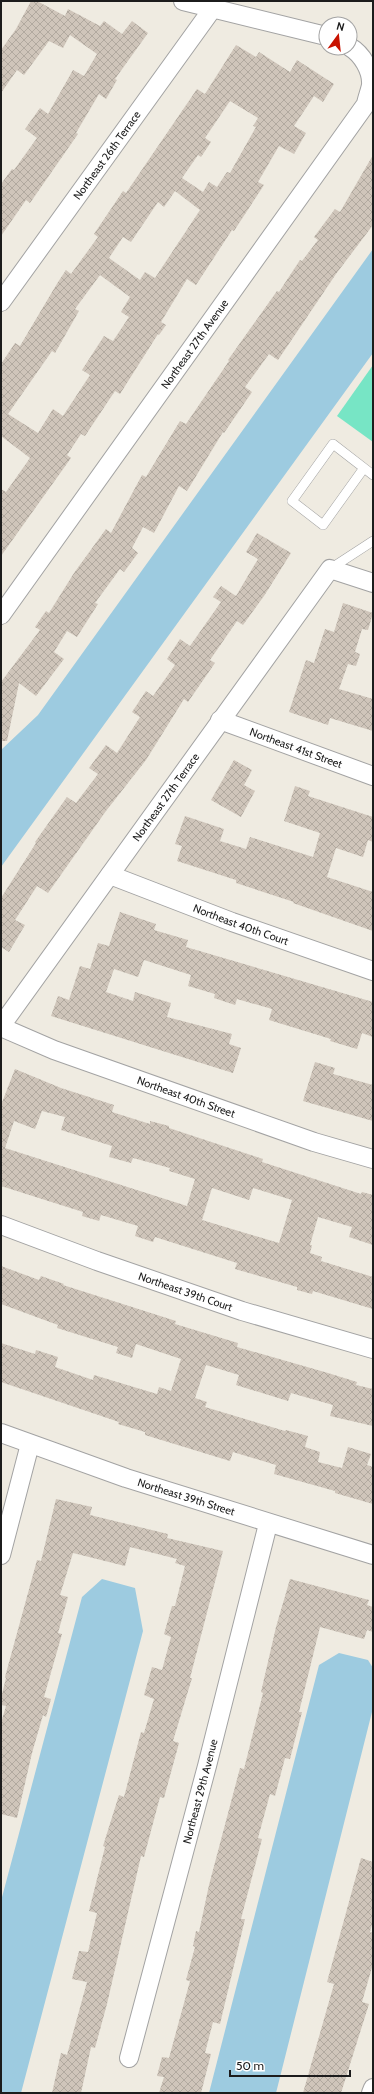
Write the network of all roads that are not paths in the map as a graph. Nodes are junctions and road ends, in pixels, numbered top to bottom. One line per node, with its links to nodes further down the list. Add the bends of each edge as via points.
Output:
1 (183, 1): 2 (street)
2 (213, 8): 3 (street); 5 (street, Northeast 26th Terrace)
3 (318, 34)
4 (358, 54): 11 (street, Northeast 27th Avenue, via 367,67 371,84 366,104)
5 (1, 302)
6 (364, 468): 6 (lane, via 334,444 292,501 323,525); 7 (lane)
7 (373, 475)
8 (373, 541): 9 (lane)
9 (330, 569): 10 (street); 12 (street, Northeast 27th Terrace)
10 (373, 583)
11 (1, 616)
12 (220, 720): 13 (street, Northeast 41st Street); 14 (street, Northeast 27th Terrace)
13 (373, 776)
14 (110, 875): 15 (street, Northeast 40th Court, via 232,922); 16 (street, Northeast 27th Terrace)
15 (373, 971)
16 (1, 1026): 17 (street, Northeast 40th Street, via 54,1050 292,1134)
17 (373, 1159)
18 (1, 1225): 19 (street, Northeast 39th Court, via 242,1311)
19 (373, 1349)
20 (1, 1432): 21 (street, Northeast 39th Street)
21 (30, 1444): 22 (street, Northeast 39th Street); 23 (street)
22 (268, 1524): 24 (street, Northeast 39th Street); 25 (street, Northeast 29th Avenue)
23 (1, 1555)
24 (373, 1555)
25 (129, 2058)
26 (373, 2088): 27 (street)
27 (371, 2093)

